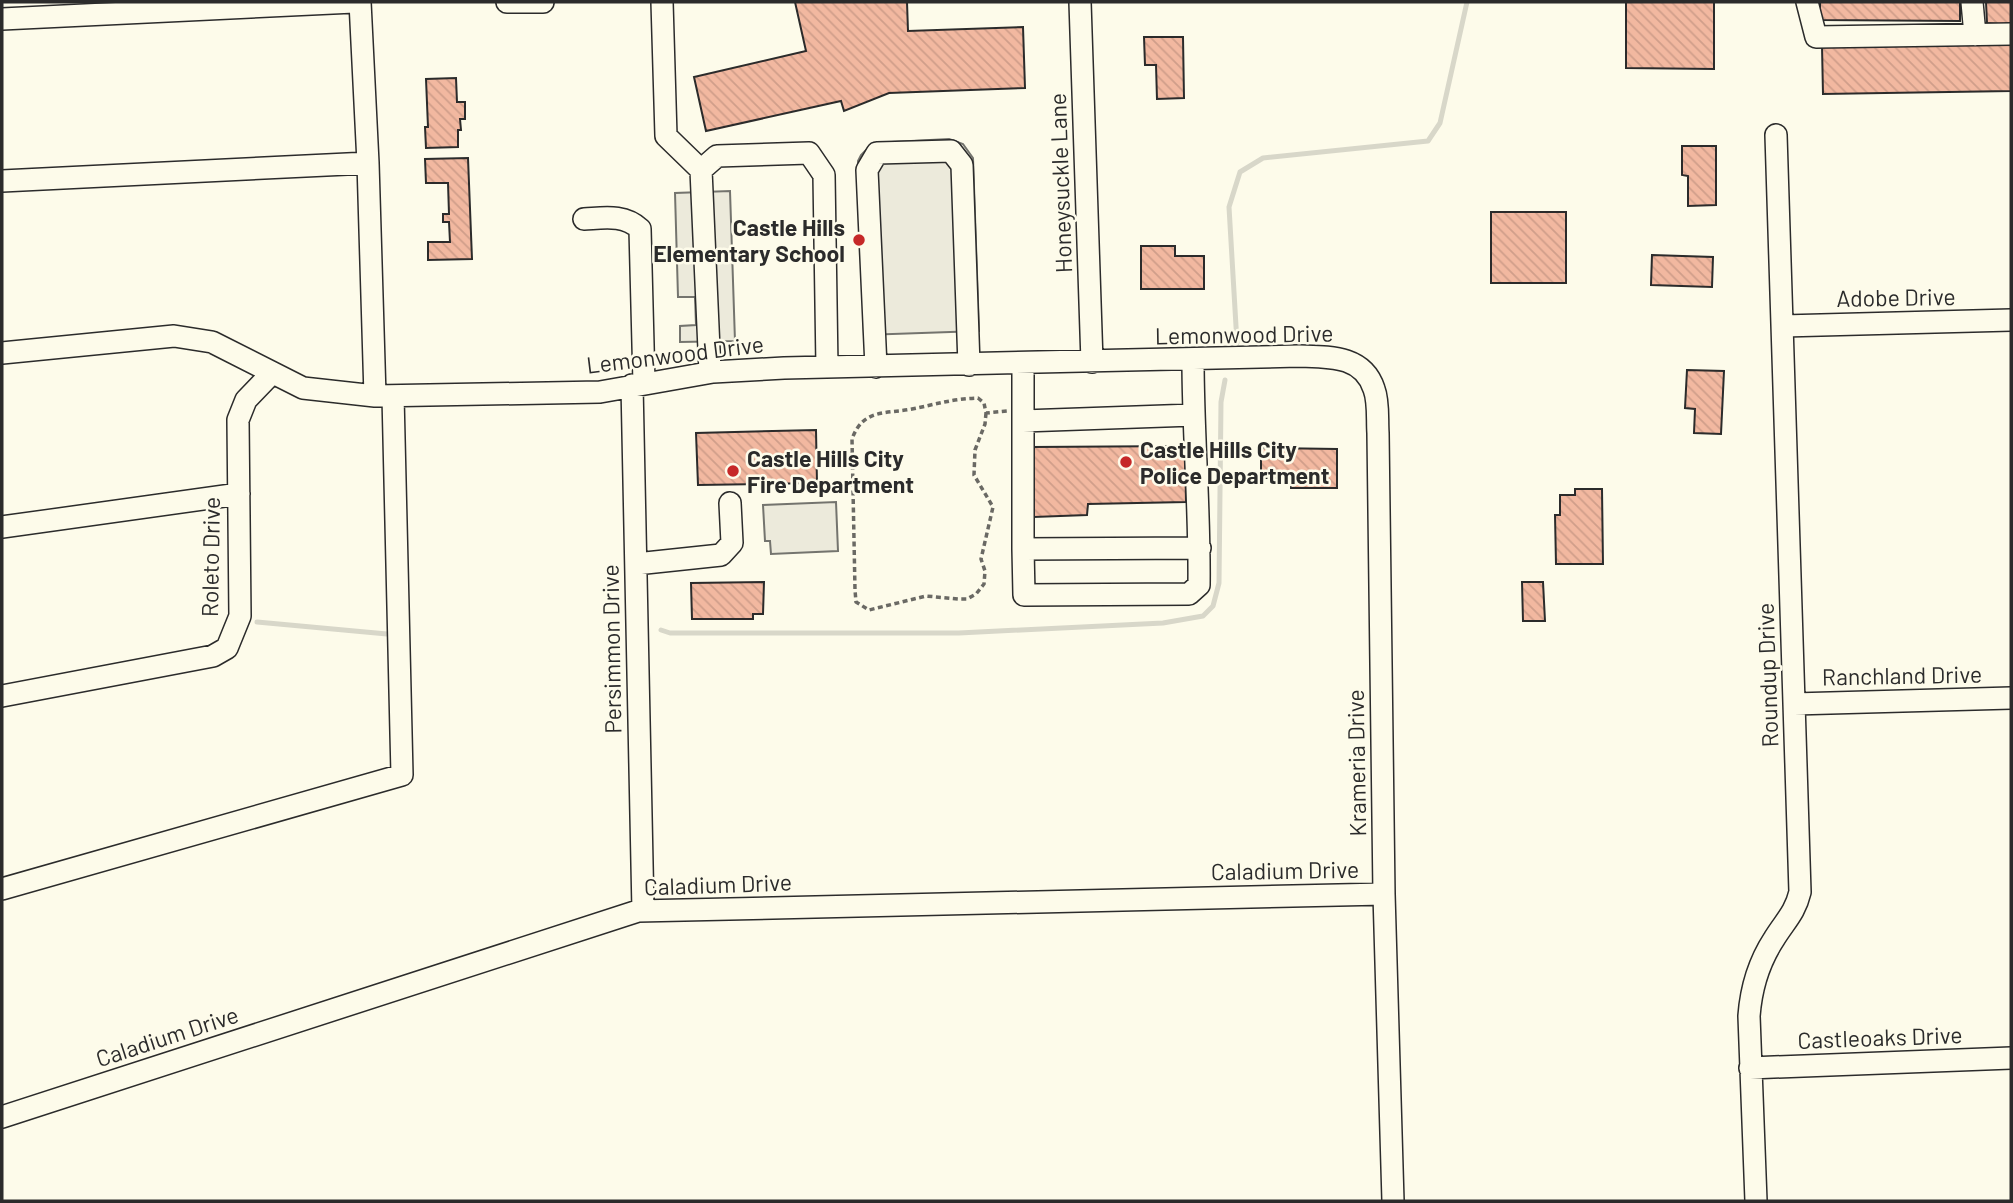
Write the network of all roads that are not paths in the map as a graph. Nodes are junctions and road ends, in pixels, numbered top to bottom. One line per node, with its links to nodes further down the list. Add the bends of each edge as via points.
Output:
1 (354, 2): 9 (street)
2 (359, 2): 13 (street)
3 (507, 2): 4 (street)
4 (543, 2)
5 (662, 2): 14 (street, via 666,136)
6 (1080, 2): 21 (street, Honeysuckle Lane)
7 (1807, 2): 11 (street, via 1816,37)
8 (1972, 2): 11 (street)
9 (2, 19)
10 (2011, 34): 11 (street)
11 (1976, 35)
12 (1776, 135): 18 (street, Roundup Drive)
13 (368, 163): 15 (street); 30 (street)
14 (701, 170): 25 (street, via 717,156 809,153 824,176); 27 (street)
15 (2, 181)
16 (584, 219): 29 (street, Persimmon Drive, via 614,218 640,229)
17 (2011, 320): 18 (street, Adobe Drive)
18 (1783, 326): 41 (street, Roundup Drive)
19 (2, 353): 28 (street, Lemonwood Drive, via 174,336 212,342)
20 (1193, 360): 21 (street, Lemonwood Drive); 26 (street, Lemonwood Drive, via 1341,358); 32 (street)
21 (1093, 362): 22 (street, Lemonwood Drive)
22 (1023, 364): 23 (street, Lemonwood Drive); 31 (street)
23 (969, 365): 24 (street, Lemonwood Drive); 24 (street, via 962,165 951,150 877,153 867,170)
24 (876, 366): 25 (street, Lemonwood Drive)
25 (827, 367): 27 (street, Lemonwood Drive)
26 (1364, 369): 43 (street, Krameria Drive, via 1375,390 1378,433)
27 (710, 372): 29 (street, Lemonwood Drive)
28 (272, 373): 30 (street, Lemonwood Drive, via 303,388); 33 (street, Roleto Drive, via 246,400 237,421)
29 (638, 384): 30 (street, Lemonwood Drive, via 600,392); 38 (street, Persimmon Drive)
30 (384, 396): 42 (street, via 402,775)
31 (1023, 415): 32 (street); 37 (street)
32 (1193, 415): 36 (street)
33 (239, 494): 35 (street); 39 (street, Roleto Drive, via 240,615 227,648 213,656)
34 (730, 503): 38 (street, via 732,543 722,555)
35 (2, 527)
36 (1200, 548): 37 (street); 37 (street, via 1199,585 1189,594 1024,595)
37 (1023, 549)
38 (636, 564): 44 (street, Persimmon Drive)
39 (2, 696)
40 (2011, 698): 41 (street, Ranchland Drive)
41 (1794, 704): 46 (street, Roundup Drive, via 1800,892 1796,910 1757,972 1749,1009)
42 (2, 889)
43 (1384, 894): 44 (street, Caladium Drive); 48 (street, Krameria Drive)
44 (643, 911): 47 (street, Caladium Drive)
45 (2011, 1058): 46 (street, Castleoaks Drive)
46 (1750, 1068): 49 (street, Roundup Drive)
47 (2, 1117)
48 (1393, 1201)
49 (1756, 1201)

